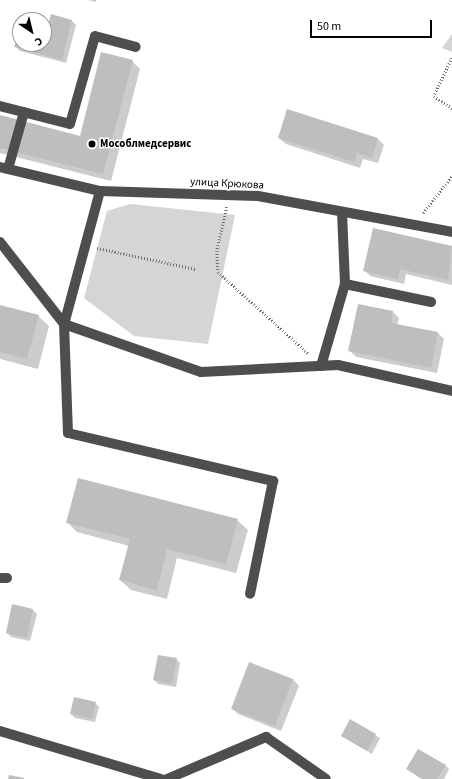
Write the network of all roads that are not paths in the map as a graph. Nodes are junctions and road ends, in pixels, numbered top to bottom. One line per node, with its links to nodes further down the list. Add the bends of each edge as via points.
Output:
1 (136, 47): 3 (street, via 95,36 70,124)
2 (0, 106): 3 (street)
3 (24, 112): 4 (street)
4 (4, 168): 5 (street, улица Крюкова)
5 (100, 191): 6 (street, улица Крюкова, via 258,196); 11 (street)
6 (342, 212): 7 (street, улица Крюкова); 9 (street)
7 (452, 232)
8 (0, 242): 11 (street)
9 (345, 284): 10 (street); 12 (street)
10 (432, 302)
11 (64, 324): 12 (street, via 201,372); 14 (street, via 68,433 273,481)
12 (322, 366): 13 (street, via 338,365)
13 (452, 391)
14 (250, 594)
15 (0, 731): 16 (street)
16 (161, 779)
17 (167, 779): 18 (street, via 266,737)
18 (326, 779)

